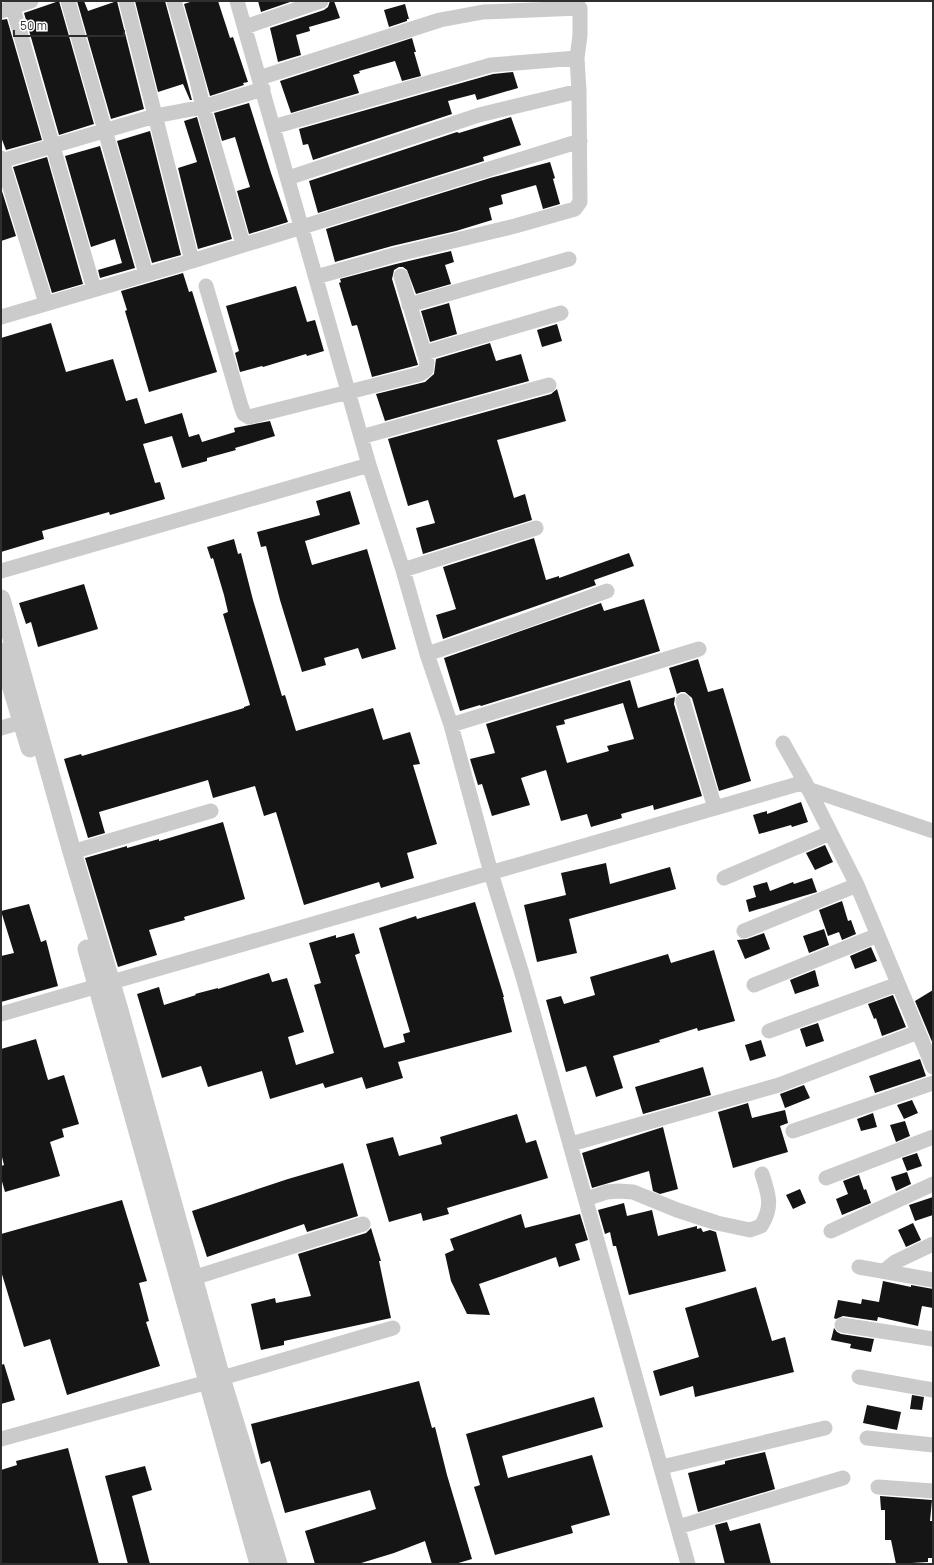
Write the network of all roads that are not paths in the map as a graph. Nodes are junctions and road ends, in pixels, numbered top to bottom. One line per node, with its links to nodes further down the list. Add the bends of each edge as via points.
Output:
1 (31, 1): 8 (street)
2 (68, 1): 16 (street)
3 (126, 1): 14 (street)
4 (174, 1): 13 (street)
5 (237, 1): 9 (street)
6 (322, 1): 9 (street)
7 (580, 5): 10 (street); 11 (street, via 483,12 440,20)
8 (8, 7): 18 (street)
9 (245, 27): 11 (street)
10 (577, 58): 12 (street); 15 (street, via 491,65)
11 (261, 84): 13 (street); 15 (street)
12 (579, 91): 17 (street); 20 (street, via 479,115)
13 (203, 108): 14 (street); 22 (street)
14 (155, 116): 16 (street); 24 (street)
15 (273, 127): 20 (street)
16 (105, 131): 18 (street); 25 (street)
17 (580, 141): 21 (street); 27 (street, via 580,202 575,209)
18 (53, 146): 19 (street); 29 (street)
19 (1, 160): 30 (street)
20 (288, 178): 21 (street)
21 (301, 226): 22 (street); 27 (street)
22 (243, 244): 24 (street)
23 (570, 259): 31 (street)
24 (192, 261): 25 (street)
25 (146, 274): 29 (street)
26 (401, 276): 31 (street)
27 (316, 277): 36 (street)
28 (206, 286): 36 (street, via 244,414 249,417)
29 (94, 289): 30 (street)
30 (46, 303): 33 (street)
31 (409, 306): 34 (street)
32 (561, 313): 34 (street)
33 (1, 316)
34 (424, 353): 36 (street, via 426,370 420,374)
35 (549, 385): 37 (street)
36 (348, 391): 37 (street)
37 (361, 437): 38 (street)
38 (369, 465): 40 (street); 41 (street)
39 (536, 528): 40 (street)
40 (403, 570): 46 (street)
41 (1, 571)
42 (607, 591): 46 (street)
43 (1, 599): 57 (street)
44 (699, 649): 49 (street)
45 (1, 652): 48 (street)
46 (427, 654): 49 (street)
47 (683, 701): 53 (street)
48 (22, 722): 50 (street); 63 (street, via 61,856)
49 (451, 725): 58 (street)
50 (1, 728)
51 (783, 744): 52 (street)
52 (807, 785): 53 (street); 55 (street); 56 (street)
53 (714, 808): 58 (street)
54 (211, 811): 57 (street)
55 (933, 831)
56 (830, 834): 59 (street); 60 (street)
57 (72, 852): 63 (street)
58 (491, 873): 63 (street); 74 (street)
59 (724, 878)
60 (857, 885): 61 (street); 62 (street)
61 (744, 931)
62 (878, 935): 64 (street); 65 (street)
63 (104, 983): 66 (street); 84 (street); 90 (street)
64 (898, 984): 67 (street); 68 (street)
65 (754, 985)
66 (1, 1014)
67 (769, 1031)
68 (918, 1032): 69 (street); 74 (street, via 779,1085)
69 (930, 1052): 70 (street)
70 (933, 1067)
71 (933, 1083): 72 (street)
72 (793, 1131)
73 (933, 1137): 76 (street)
74 (571, 1144): 78 (street)
75 (762, 1174): 78 (street, via 769,1195 769,1208 761,1226 750,1230 717,1223 633,1192 607,1192)
76 (826, 1178)
77 (933, 1184): 80 (street)
78 (586, 1198): 96 (street)
79 (363, 1224): 84 (street)
80 (831, 1231)
81 (933, 1244): 83 (street, via 895,1262)
82 (859, 1267): 83 (street)
83 (884, 1271): 85 (street)
84 (193, 1278): 90 (street)
85 (933, 1280)
86 (842, 1325): 88 (street)
87 (393, 1328): 90 (street)
88 (933, 1339)
89 (859, 1378): 91 (street)
90 (215, 1380): 94 (street); 97 (street)
91 (933, 1390)
92 (824, 1428): 96 (street)
93 (867, 1438): 95 (street)
94 (1, 1439)
95 (933, 1445)
96 (662, 1467): 101 (street)
97 (242, 1473): 102 (street); 103 (street)
98 (843, 1478): 101 (street)
99 (878, 1487): 100 (street)
100 (933, 1491)
101 (678, 1527): 104 (street)
102 (260, 1564)
103 (278, 1564)
104 (688, 1564)

